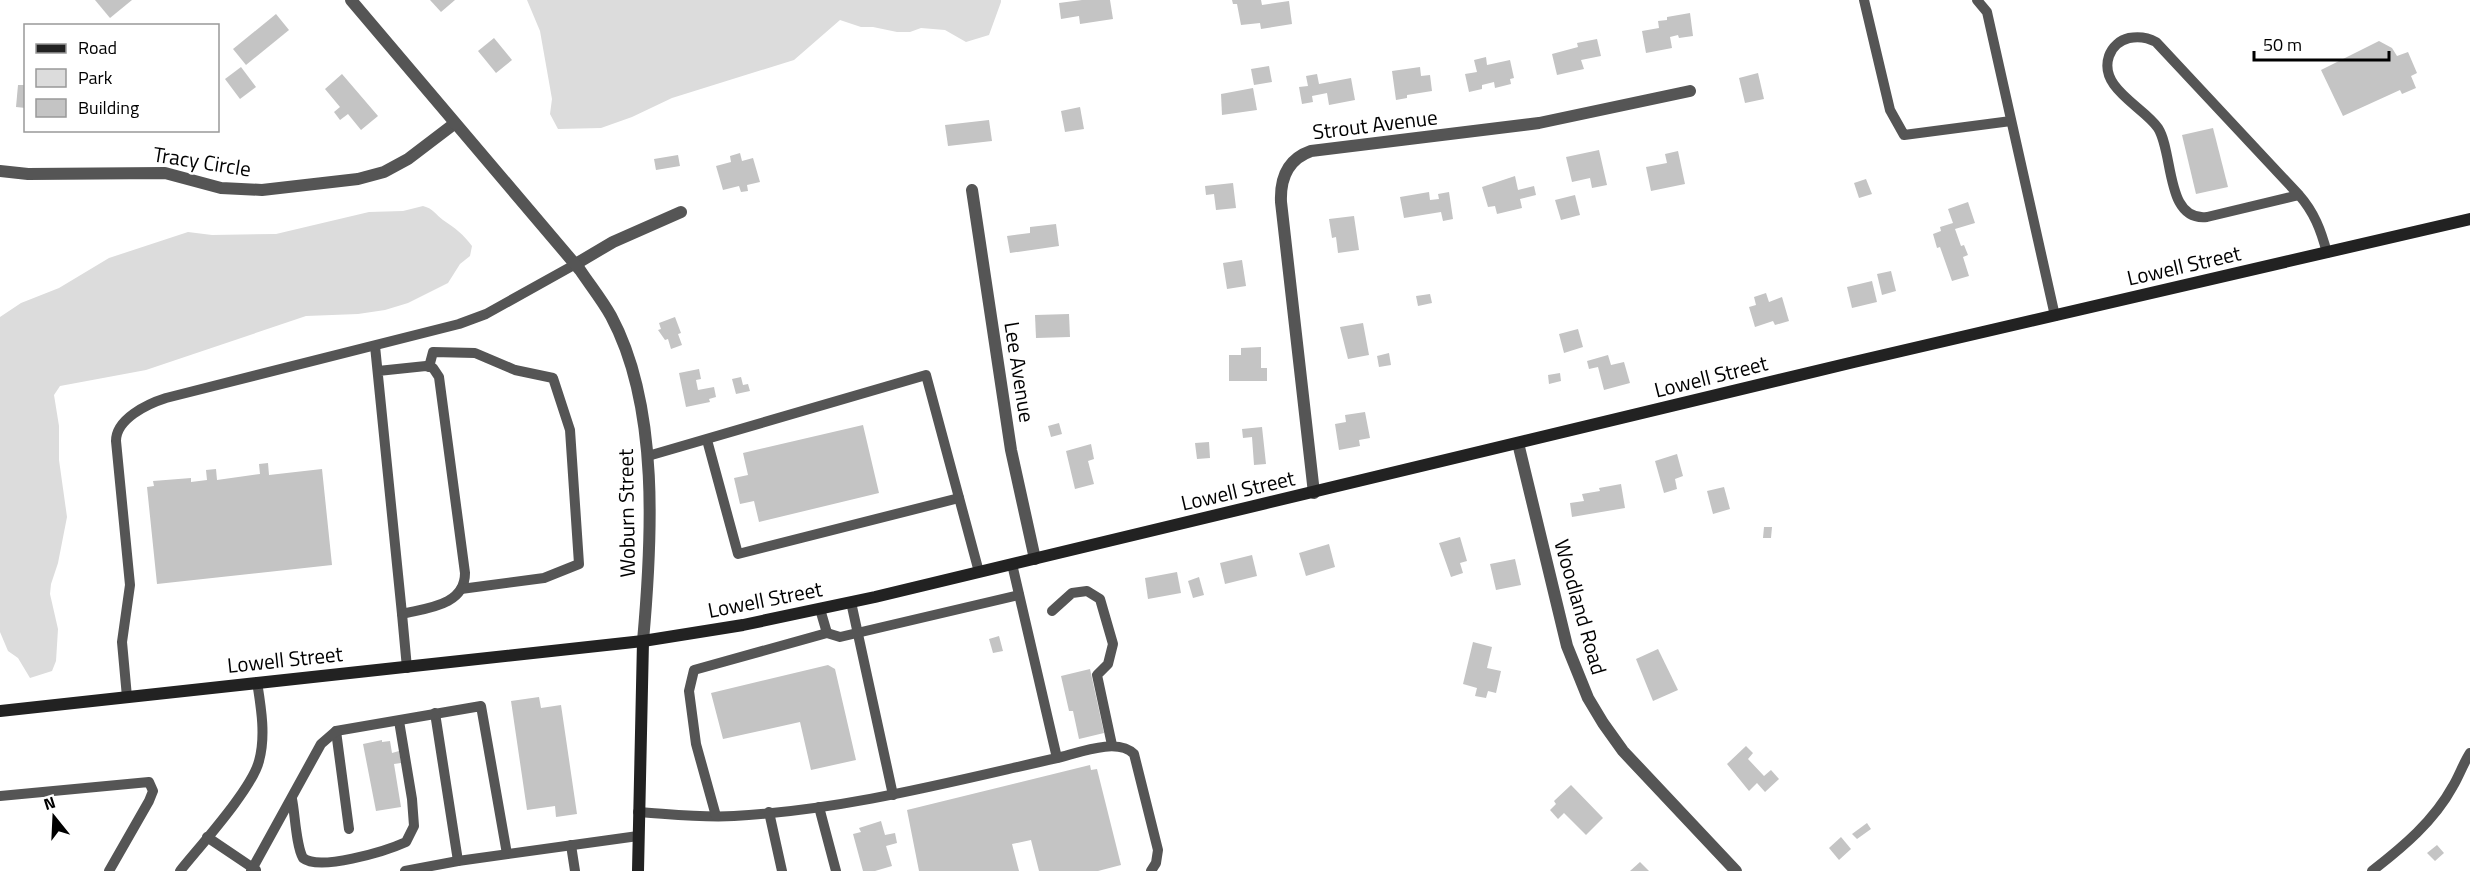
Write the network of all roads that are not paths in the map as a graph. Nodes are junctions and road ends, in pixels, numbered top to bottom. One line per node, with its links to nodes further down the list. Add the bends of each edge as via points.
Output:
1 (351, 0): 6 (street, Woburn Street)
2 (1864, 0): 5 (lane, via 1890,110 1904,135)
3 (1977, 0): 5 (lane, via 1987,12)
4 (1690, 91): 21 (street, Strout Avenue, via 1539,123 1311,151 1290,164 1282,180 1281,202)
5 (2011, 121): 14 (lane)
6 (454, 124): 7 (street, Tracy Circle, via 384,172 358,179 262,190 221,188 165,173); 13 (street, Woburn Street)
7 (0, 171)
8 (972, 190): 23 (street, Lee Avenue, via 1006,418)
9 (2299, 195): 9 (lane, via 2156,42 2139,37 2123,40 2112,50 2108,68 2113,83 2159,129 2178,200 2186,211 2207,217); 12 (lane, via 2319,224)
10 (681, 212): 13 (street, via 613,242)
11 (2470, 219): 12 (main road, Lowell Street)
12 (2327, 252): 14 (main road, Lowell Street)
13 (574, 265): 15 (lane, via 473,320); 20 (street, Woburn Street, via 600,299 620,336)
14 (2055, 316): 19 (main road, Lowell Street)
15 (375, 346): 17 (lane); 37 (lane, via 166,398 143,408 119,428 116,441 130,585 122,642)
16 (429, 367): 17 (lane); 26 (lane, via 440,380 465,573); 26 (lane, via 432,352 475,353 514,370 553,378 570,430 579,564 544,578)
17 (378, 371): 31 (lane)
18 (707, 440): 20 (lane); 22 (lane, via 738,554); 22 (lane, via 927,375)
19 (1518, 443): 21 (main road, Lowell Street); 67 (street, Woodland Road, via 1568,646 1588,698 1623,751)
20 (648, 456): 34 (street, Woburn Street)
21 (1314, 493): 23 (main road, Lowell Street)
22 (959, 498): 25 (lane)
23 (1035, 559): 24 (main road, Lowell Street)
24 (1012, 564): 25 (main road, Lowell Street); 27 (lane)
25 (979, 572): 28 (main road, Lowell Street)
26 (461, 589): 31 (lane, via 451,602)
27 (1019, 595): 32 (lane); 44 (lane)
28 (851, 602): 29 (main road, Lowell Street); 32 (lane)
29 (820, 609): 33 (lane); 34 (main road, Lowell Street)
30 (1052, 611): 42 (lane, via 1072,593 1087,591 1100,599 1113,644 1108,664 1097,675)
31 (402, 614): 35 (lane)
32 (858, 632): 33 (lane, via 840,637); 45 (lane)
33 (827, 633): 51 (lane, via 694,670 689,691 696,744)
34 (643, 641): 35 (main road, Lowell Street); 49 (main road, Woburn Street)
35 (407, 668): 36 (main road, Lowell Street)
36 (258, 682): 37 (main road, Lowell Street); 54 (lane, via 262,717 259,762 247,786)
37 (127, 697): 38 (main road, Lowell Street)
38 (0, 711)
39 (435, 714): 40 (lane); 56 (lane, via 481,706); 57 (lane)
40 (399, 721): 41 (lane); 47 (lane, via 414,826 406,842 362,862 318,869 310,866 302,856)
41 (336, 731): 47 (lane, via 321,744); 52 (lane)
42 (1112, 746): 44 (lane); 66 (lane, via 1128,748 1137,761 1158,850)
43 (2470, 753): 68 (lane, via 2438,809 2397,852)
44 (1056, 758): 45 (lane)
45 (893, 795): 48 (lane)
46 (0, 796): 59 (lane, via 149,782 153,791 149,801)
47 (292, 799): 58 (lane)
48 (819, 807): 50 (lane); 65 (lane)
49 (638, 812): 51 (lane); 53 (main road, Woburn Street)
50 (769, 812): 51 (lane); 64 (lane)
51 (716, 816)
52 (349, 829)
53 (638, 836): 55 (lane); 63 (main road, Woburn Street)
54 (207, 837): 58 (lane); 60 (lane)
55 (571, 845): 56 (lane); 62 (lane)
56 (507, 854): 57 (lane)
57 (458, 861): 61 (lane)
58 (254, 870)
59 (109, 871)
60 (180, 871)
61 (405, 871)
62 (574, 871)
63 (638, 871)
64 (782, 871)
65 (836, 871)
66 (1150, 871)
67 (1736, 871)
68 (2372, 871)

